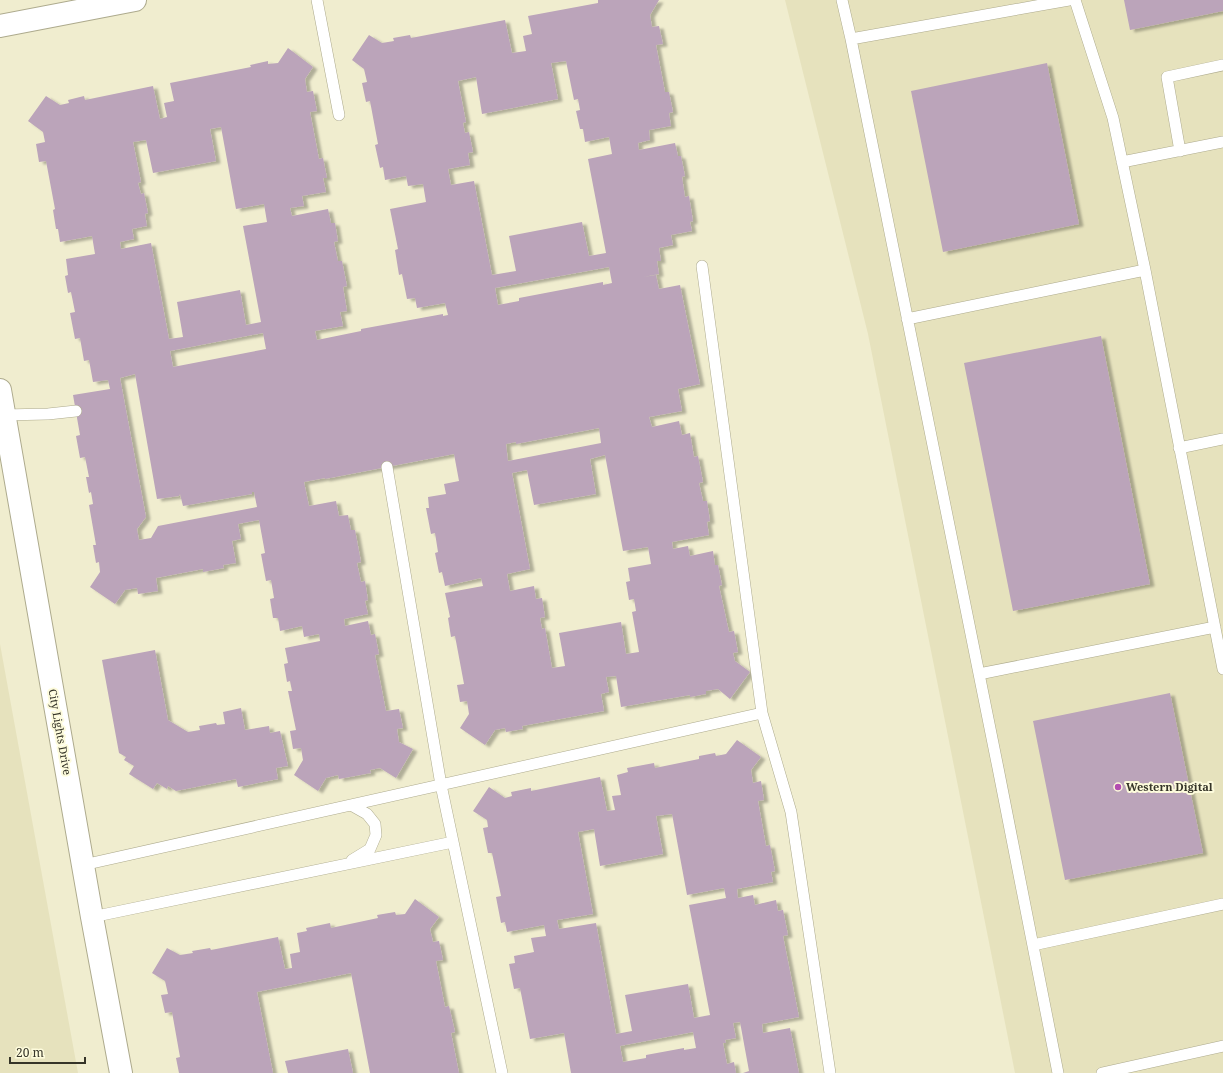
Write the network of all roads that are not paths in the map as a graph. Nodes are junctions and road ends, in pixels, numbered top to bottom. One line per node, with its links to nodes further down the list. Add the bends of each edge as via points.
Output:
1 (135, 0): 6 (street)
2 (317, 0): 9 (lane)
3 (842, 0): 7 (lane)
4 (1069, 0): 7 (lane)
5 (1075, 0): 12 (lane, via 1113,118)
6 (0, 26)
7 (851, 39): 15 (lane)
8 (1223, 65): 11 (lane, via 1167,77)
9 (339, 115)
10 (1223, 142): 11 (lane)
11 (1180, 150): 12 (lane)
12 (1122, 162): 14 (lane)
13 (702, 266): 25 (lane)
14 (1145, 270): 15 (lane); 20 (lane)
15 (907, 319): 24 (lane)
16 (0, 390): 18 (street, City Lights Drive)
17 (76, 411): 18 (lane)
18 (4, 415): 30 (street, City Lights Drive)
19 (1223, 439): 20 (lane)
20 (1179, 448): 22 (lane)
21 (387, 467): 26 (lane)
22 (1215, 627): 23 (lane); 24 (lane)
23 (1223, 669)
24 (979, 674): 33 (lane)
25 (762, 713): 26 (lane); 37 (lane, via 791,812)
26 (441, 785): 27 (lane); 28 (lane)
27 (351, 805): 29 (lane, via 367,814 375,824 376,835 370,849); 30 (lane)
28 (453, 842): 29 (lane); 36 (lane)
29 (345, 864): 32 (lane)
30 (83, 865): 32 (street, City Lights Drive)
31 (1223, 904): 33 (lane)
32 (92, 917): 35 (street, City Lights Drive)
33 (1033, 945): 38 (lane)
34 (1223, 1046): 39 (lane)
35 (121, 1073)
36 (502, 1073)
37 (830, 1073)
38 (1058, 1073)
39 (1102, 1073)

